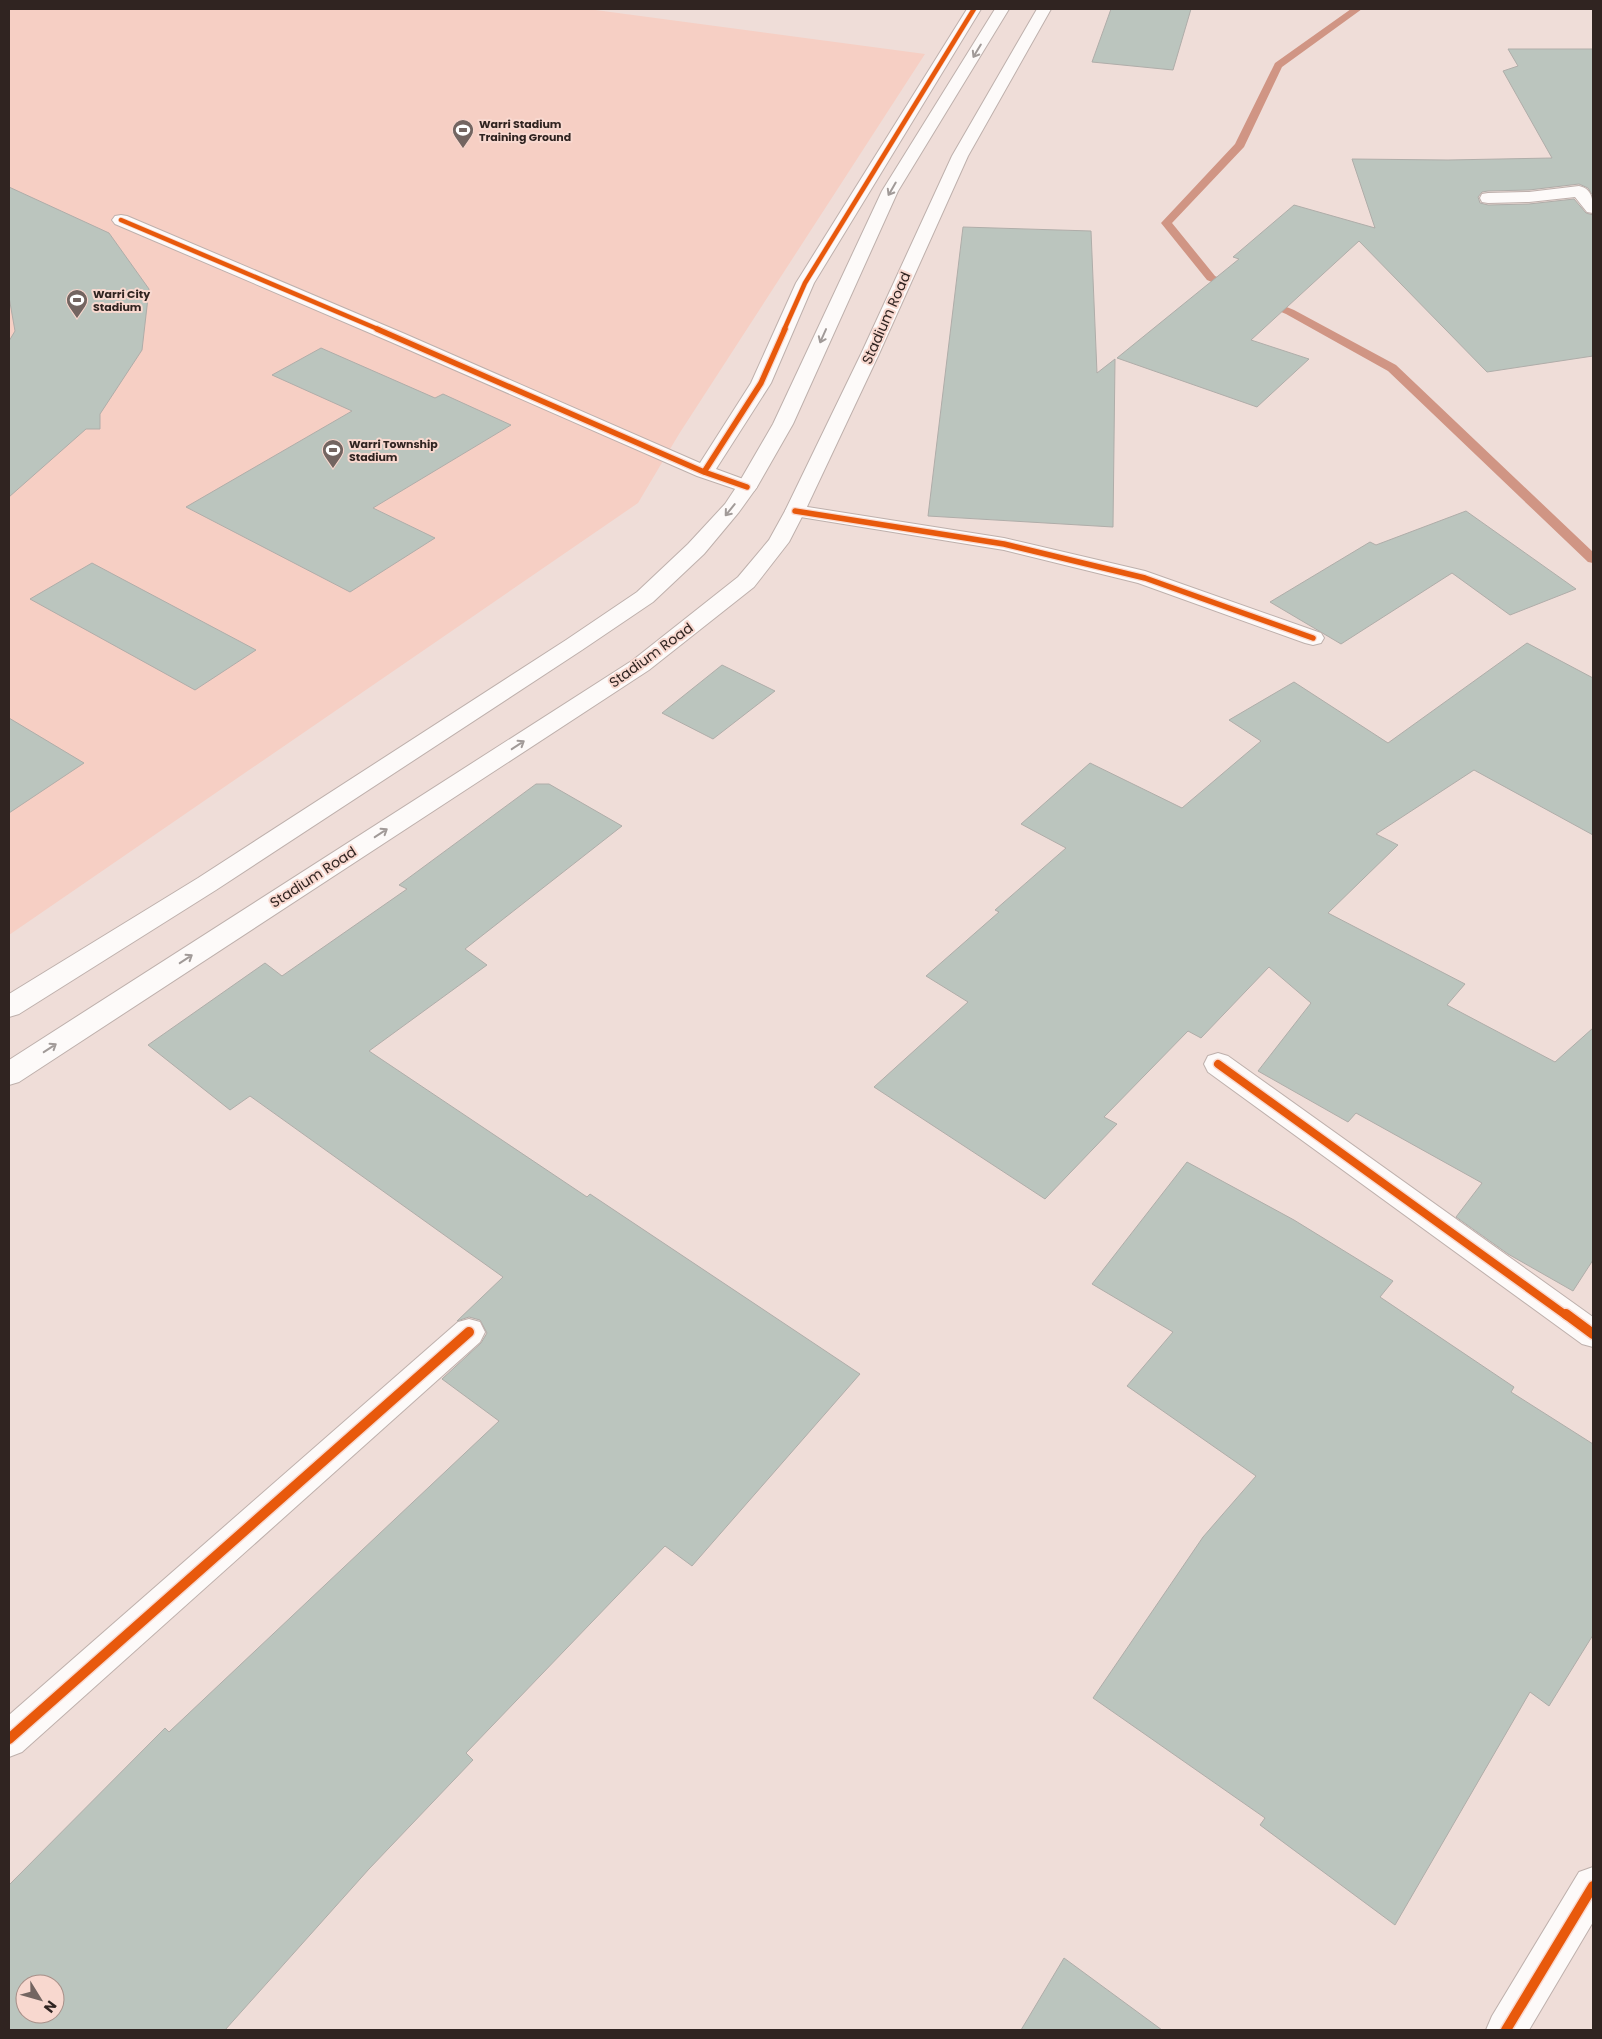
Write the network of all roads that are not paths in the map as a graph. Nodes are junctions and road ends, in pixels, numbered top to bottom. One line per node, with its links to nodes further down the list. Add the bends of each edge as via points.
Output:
1 (974, 9): 7 (main road, via 805,283 761,383)
2 (1002, 9): 8 (main road, one-way to 8, via 890,191 783,424)
3 (1044, 9): 9 (main road, Stadium Road, via 960,156)
4 (1488, 198): 5 (main road, via 1579,191)
5 (1593, 208)
6 (121, 220): 7 (main road)
7 (704, 472): 8 (main road)
8 (747, 487): 11 (main road, one-way to 11, via 696,549 644,597 207,884)
9 (795, 511): 10 (main road, via 1004,544 1145,578); 13 (main road, Stadium Road, one-way to 9, via 641,665 746,582 778,542)
10 (1313, 638)
11 (9, 1007)
12 (1218, 1064): 15 (main road)
13 (9, 1074)
14 (469, 1332): 16 (main road)
15 (1593, 1334)
16 (9, 1739)
17 (1593, 1886): 18 (main road)
18 (1506, 2030)

